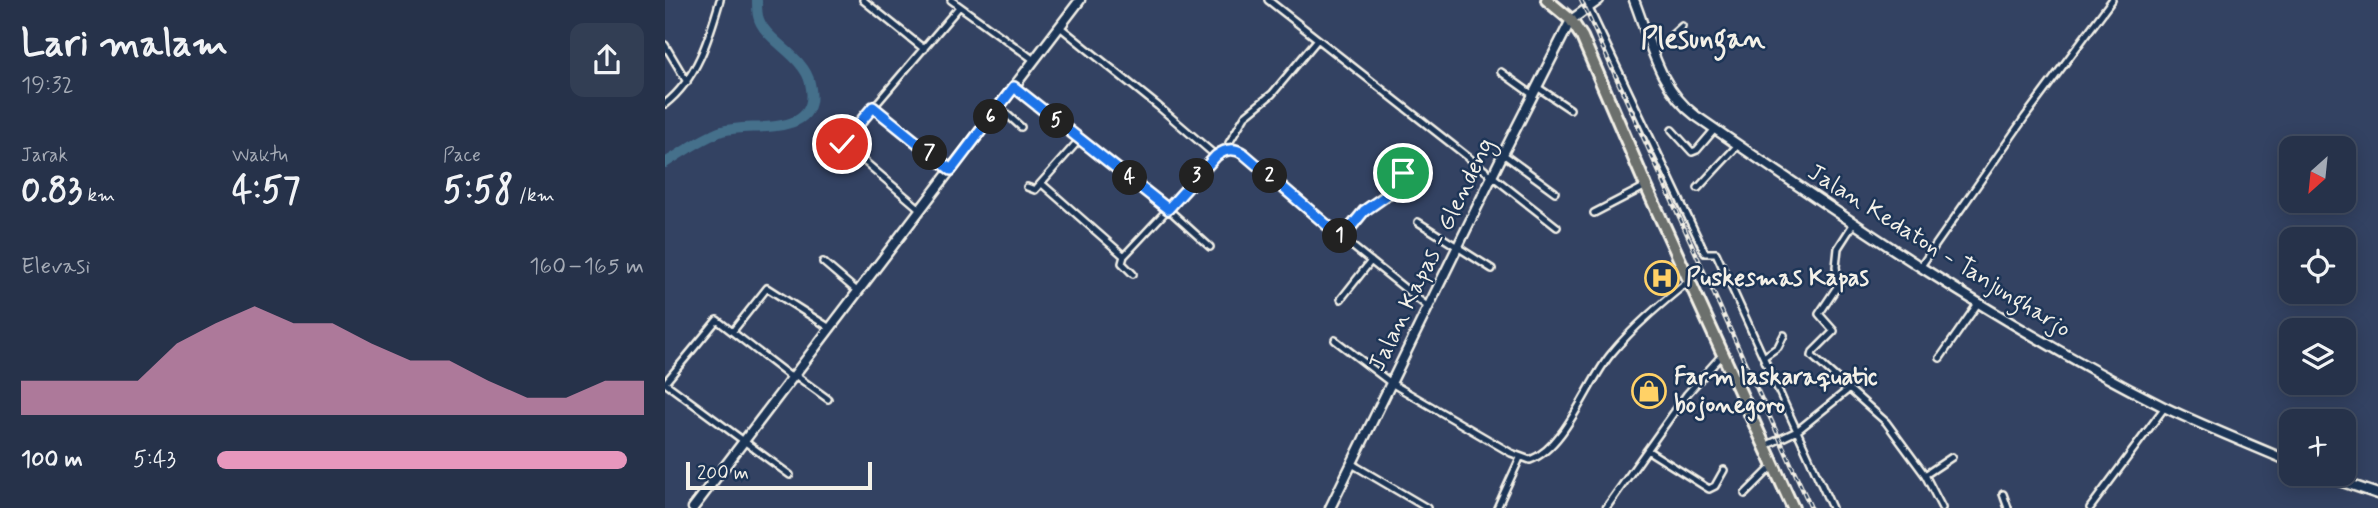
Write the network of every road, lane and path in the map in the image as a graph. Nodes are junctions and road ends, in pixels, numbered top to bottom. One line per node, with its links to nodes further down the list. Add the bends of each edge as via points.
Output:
1 (720, 0): 21 (street)
2 (863, 0): 17 (street)
3 (951, 0): 11 (street)
4 (1080, 0): 14 (street)
5 (1268, 0): 15 (street)
6 (1547, 0): 12 (highway)
7 (1599, 0): 10 (street)
8 (1634, 0): 18 (street, Jalan Kedaton - Tanjungharjo)
9 (2112, 0): 57 (street)
10 (1587, 3): 12 (street); 70 (street, via 1705,253 1716,253)
11 (959, 7): 17 (street); 19 (street)
12 (1571, 20): 23 (street, Jalan Kapas - Glendeng); 41 (highway)
13 (1682, 26): 18 (street)
14 (1059, 27): 19 (street); 35 (street)
15 (1318, 39): 32 (street, via 1267,99 1245,116); 39 (street)
16 (665, 45): 21 (street)
17 (923, 49): 25 (street)
18 (1654, 51): 29 (street, Jalan Kedaton - Tanjungharjo, via 1671,93)
19 (1034, 60): 22 (street)
20 (1501, 72): 23 (street)
21 (687, 82): 24 (street)
22 (1014, 87): 26 (street); 31 (street)
23 (1535, 91): 27 (street); 36 (street, Jalan Kapas - Glendeng)
24 (665, 104)
25 (873, 107): 37 (street); 45 (street, via 843,145)
26 (999, 107): 28 (street); 37 (street)
27 (1570, 109)
28 (1021, 127)
29 (1715, 129): 30 (street, via 1692,152); 33 (street, Jalan Kedaton - Tanjungharjo)
30 (1672, 130)
31 (1080, 138): 40 (street); 46 (street)
32 (1229, 144): 34 (street); 35 (street)
33 (1738, 145): 43 (street); 49 (street, Jalan Kedaton - Tanjungharjo)
34 (1238, 150): 35 (street); 51 (street)
35 (1218, 154): 46 (street)
36 (1503, 154): 39 (street, Jalan Kapas - Glendeng); 44 (street)
37 (951, 170): 45 (street)
38 (1403, 173): 51 (street)
39 (1492, 176): 50 (street); 53 (street, Jalan Kapas - Glendeng)
40 (1041, 183): 42 (street, via 1035,190); 54 (street)
41 (1646, 186): 47 (street); 60 (highway)
42 (1027, 187)
43 (1698, 188)
44 (1555, 192)
45 (920, 209): 61 (street)
46 (1168, 209): 52 (street); 54 (street)
47 (1594, 213)
48 (1418, 222): 53 (street)
49 (1854, 223): 57 (street, Jalan Kedaton - Tanjungharjo); 75 (street, via 1838,248 1839,284 1819,315 1834,331 1812,354)
50 (1556, 227)
51 (1342, 238): 55 (street)
52 (1210, 247)
53 (1458, 247): 58 (street); 64 (street, Jalan Kapas - Glendeng)
54 (1124, 256): 59 (street, via 1122,263)
55 (1371, 261): 62 (street); 64 (street)
56 (823, 262): 61 (street)
57 (1921, 266): 63 (street, Jalan Kedaton - Tanjungharjo)
58 (1492, 269)
59 (1133, 274)
60 (1689, 280): 69 (highway); 84 (street, via 1612,353 1548,447 1533,459)
61 (858, 292): 65 (street)
62 (1341, 299)
63 (1979, 302): 71 (street); 77 (street, Jalan Kedaton - Tanjungharjo)
64 (1428, 307): 74 (street, Jalan Kapas - Glendeng)
65 (830, 328): 66 (street, via 767,288); 72 (street)
66 (733, 331): 72 (street); 73 (street, via 715,321)
67 (1784, 335): 70 (street, via 1778,347)
68 (1335, 340): 74 (street)
69 (1723, 354): 80 (highway); 81 (street, via 1696,382)
70 (1765, 356): 78 (street)
71 (1940, 358)
72 (793, 376): 76 (street); 79 (street)
73 (665, 383): 79 (street)
74 (1391, 383): 84 (street); 85 (street, Jalan Kapas - Glendeng)
75 (1849, 390): 78 (street); 89 (street, via 1886,422)
76 (828, 399)
77 (2165, 407): 83 (street, Jalan Kedaton - Tanjungharjo); 103 (street)
78 (1797, 430): 80 (street); 100 (street)
79 (744, 440): 88 (street); 95 (street)
80 (1765, 446): 86 (highway)
81 (1647, 450): 87 (street, via 1709,489); 94 (street)
82 (1952, 457): 89 (street)
83 (2279, 457)
84 (1520, 458): 98 (street)
85 (1352, 464): 96 (street, Jalan Kapas - Glendeng); 97 (street)
86 (1773, 466): 91 (street); 99 (highway)
87 (1724, 470)
88 (790, 475)
89 (1925, 475): 101 (street)
90 (2354, 486): 93 (street)
91 (1745, 494)
92 (2003, 494): 102 (street)
93 (2378, 494)
94 (1610, 507)
95 (693, 508)
96 (1330, 508)
97 (1427, 508)
98 (1497, 508)
99 (1793, 508)
100 (1832, 508)
101 (1942, 508)
102 (2008, 508)
103 (2090, 508)

